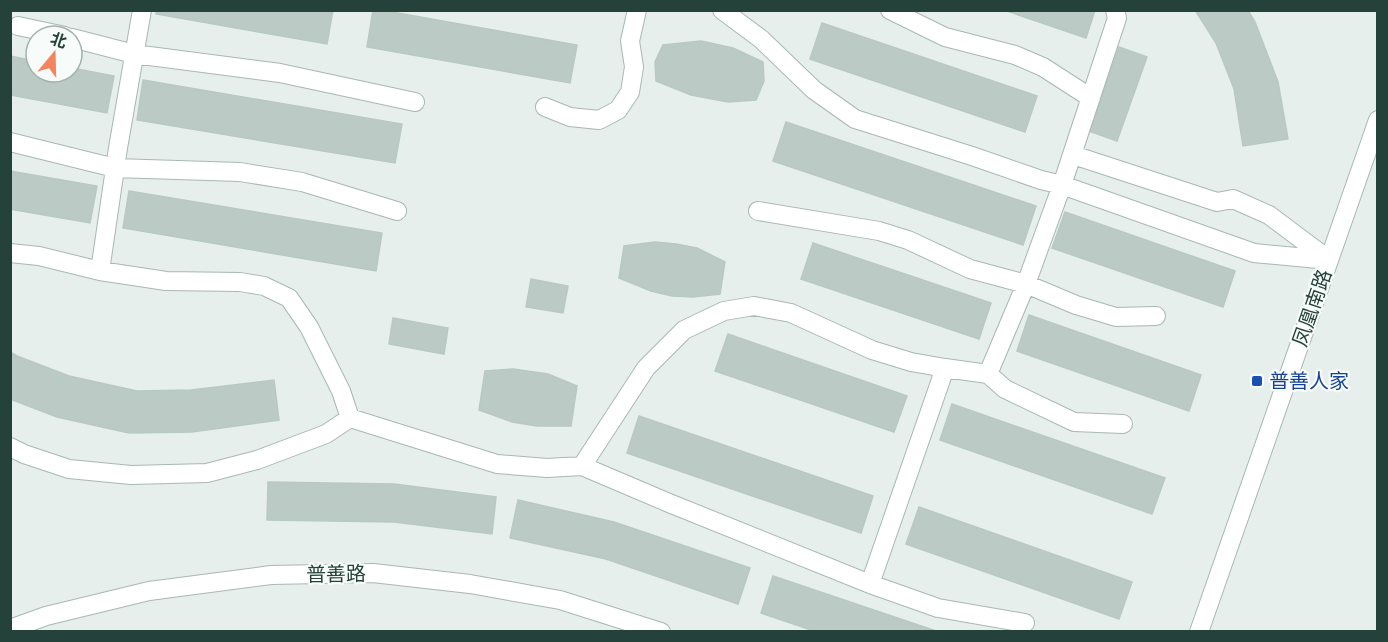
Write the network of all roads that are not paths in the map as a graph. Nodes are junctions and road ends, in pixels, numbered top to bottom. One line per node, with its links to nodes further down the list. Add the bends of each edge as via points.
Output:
1 (142, 10): 9 (street)
2 (637, 10): 12 (street, via 630,41 634,67 630,92 618,110 599,120 570,117)
3 (722, 10): 17 (street, via 761,39 814,90 855,119)
4 (890, 10): 10 (street, via 945,37 1015,55 1043,67)
5 (1115, 10): 10 (street, via 1117,18)
6 (18, 26): 7 (street)
7 (24, 27)
8 (84, 41): 9 (street)
9 (134, 54): 11 (street, via 280,73); 16 (street)
10 (1091, 98): 15 (street)
11 (415, 102)
12 (544, 107)
13 (1377, 120): 21 (street, 凤凰南路)
14 (10, 142): 16 (street)
15 (1073, 155): 17 (street); 21 (street, via 1217,202 1233,200 1269,215)
16 (115, 168): 18 (street, via 240,172 302,182); 22 (street)
17 (1062, 185): 21 (street, via 1254,253); 23 (street)
18 (397, 211)
19 (758, 211): 23 (street, via 879,231 970,269)
20 (10, 253): 22 (street)
21 (1329, 260): 35 (street, 凤凰南路)
22 (100, 271): 27 (street, via 166,281 264,286 289,298 309,327)
23 (1026, 284): 24 (street, via 1116,317); 26 (street)
24 (1156, 316)
25 (945, 368): 26 (street); 30 (street, via 872,350 791,313 754,306 724,311 684,330 646,368); 31 (street)
26 (988, 374): 28 (street, via 1005,389 1074,422)
27 (350, 418): 29 (street, via 326,434 257,460 207,473 131,475 69,470); 30 (street, via 497,464)
28 (1123, 424)
29 (10, 447)
30 (582, 466): 31 (street)
31 (870, 584): 32 (street, via 938,608)
32 (1025, 623)
33 (10, 629): 34 (street, 普善路, via 46,616 149,591 271,575 373,573 560,600)
34 (661, 632)
35 (1199, 632)

